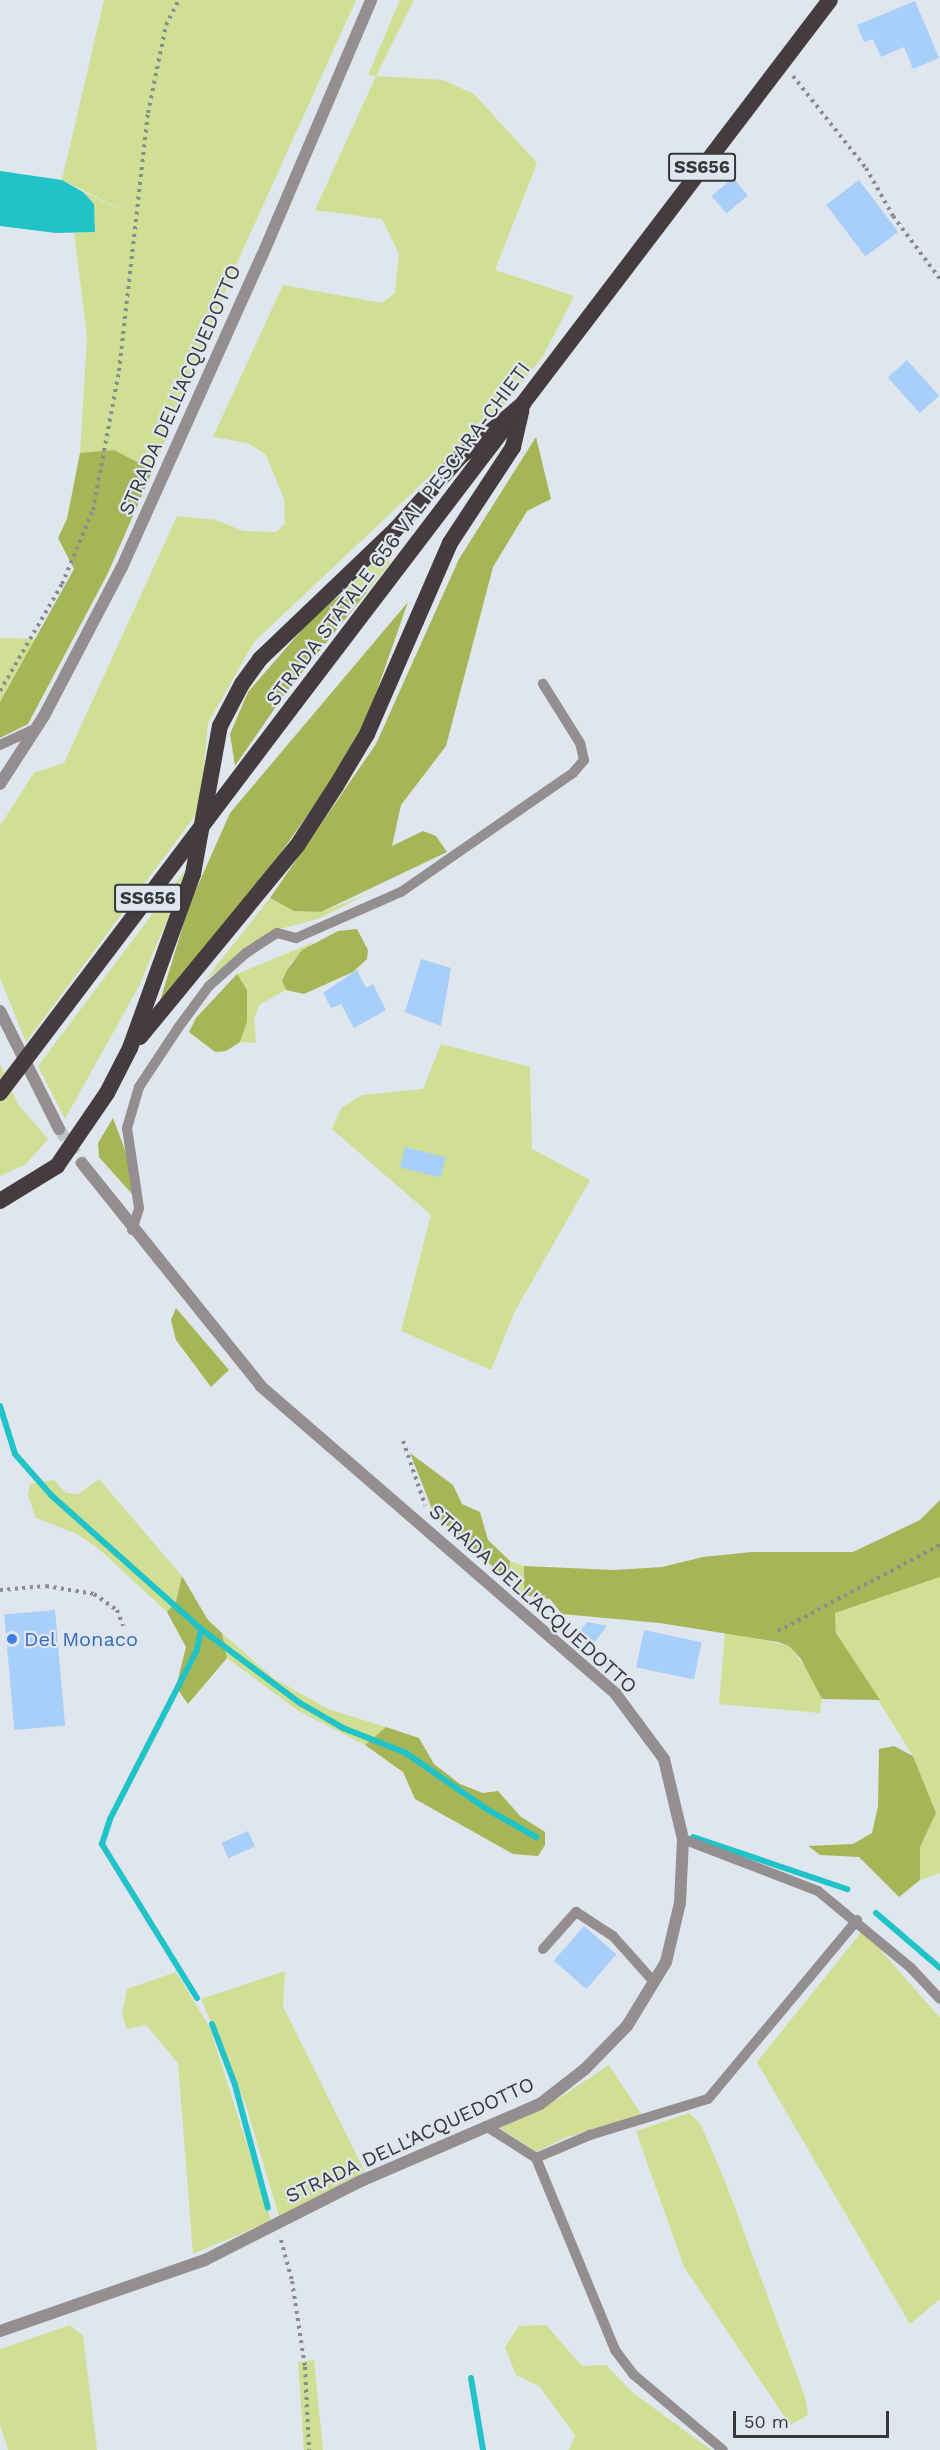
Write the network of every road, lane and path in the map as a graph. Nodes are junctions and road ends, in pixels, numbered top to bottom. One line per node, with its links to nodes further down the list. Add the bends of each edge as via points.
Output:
1 (179, 0): 8 (path, via 166,25 148,113 119,371 93,510 62,584)
2 (371, 0): 9 (street, STRADA DELL'ACQUEDOTTO, via 122,567)
3 (830, 0): 6 (highway, STRADA STATALE 656 VAL PESCARA-CHIETI / SS656)
4 (786, 68): 5 (path, via 866,168 893,216)
5 (940, 279)
6 (523, 404): 13 (highway, via 513,447 450,543 367,734 336,786 297,846); 13 (highway, via 459,458 396,530 260,659 242,684 220,726 192,874); 14 (highway, STRADA STATALE 656 VAL PESCARA-CHIETI / SS656, bridge)
7 (543, 684): 18 (lane, via 580,742 584,760 573,773 401,891 296,938 278,933 246,953 209,986 140,1087 127,1128 139,1208)
8 (0, 691)
9 (36, 729): 10 (lane); 11 (street, STRADA DELL'ACQUEDOTTO)
10 (0, 745)
11 (0, 783)
12 (0, 1011): 15 (street)
13 (130, 1048): 17 (highway, via 107,1093 57,1166)
14 (0, 1093)
15 (59, 1129)
16 (82, 1163): 18 (street, STRADA DELL'ACQUEDOTTO)
17 (0, 1201)
18 (132, 1230): 20 (street, STRADA DELL'ACQUEDOTTO, via 261,1386)
19 (403, 1441): 20 (path, via 426,1509)
20 (421, 1523): 25 (street, STRADA DELL'ACQUEDOTTO, via 615,1693 664,1759)
21 (940, 1545): 24 (path)
22 (0, 1590): 23 (path, via 46,1586 94,1594 117,1610)
23 (123, 1626)
24 (778, 1632)
25 (683, 1839): 26 (lane, via 818,1891); 28 (street, STRADA DELL'ACQUEDOTTO, via 680,1903 666,1962)
26 (857, 1920): 29 (lane); 31 (lane, via 708,2099 590,2135)
27 (543, 1949): 28 (lane, via 576,1912 613,1936)
28 (654, 1982): 30 (street, STRADA DELL'ACQUEDOTTO, via 627,2026 585,2069 540,2104)
29 (940, 1998)
30 (486, 2126): 31 (lane); 32 (street, STRADA DELL'ACQUEDOTTO)
31 (536, 2158): 35 (lane, via 615,2350 634,2375)
32 (276, 2224): 33 (street, STRADA DELL'ACQUEDOTTO, via 206,2260); 34 (path, via 292,2281 305,2367)
33 (0, 2331)
34 (309, 2450)
35 (723, 2450)

